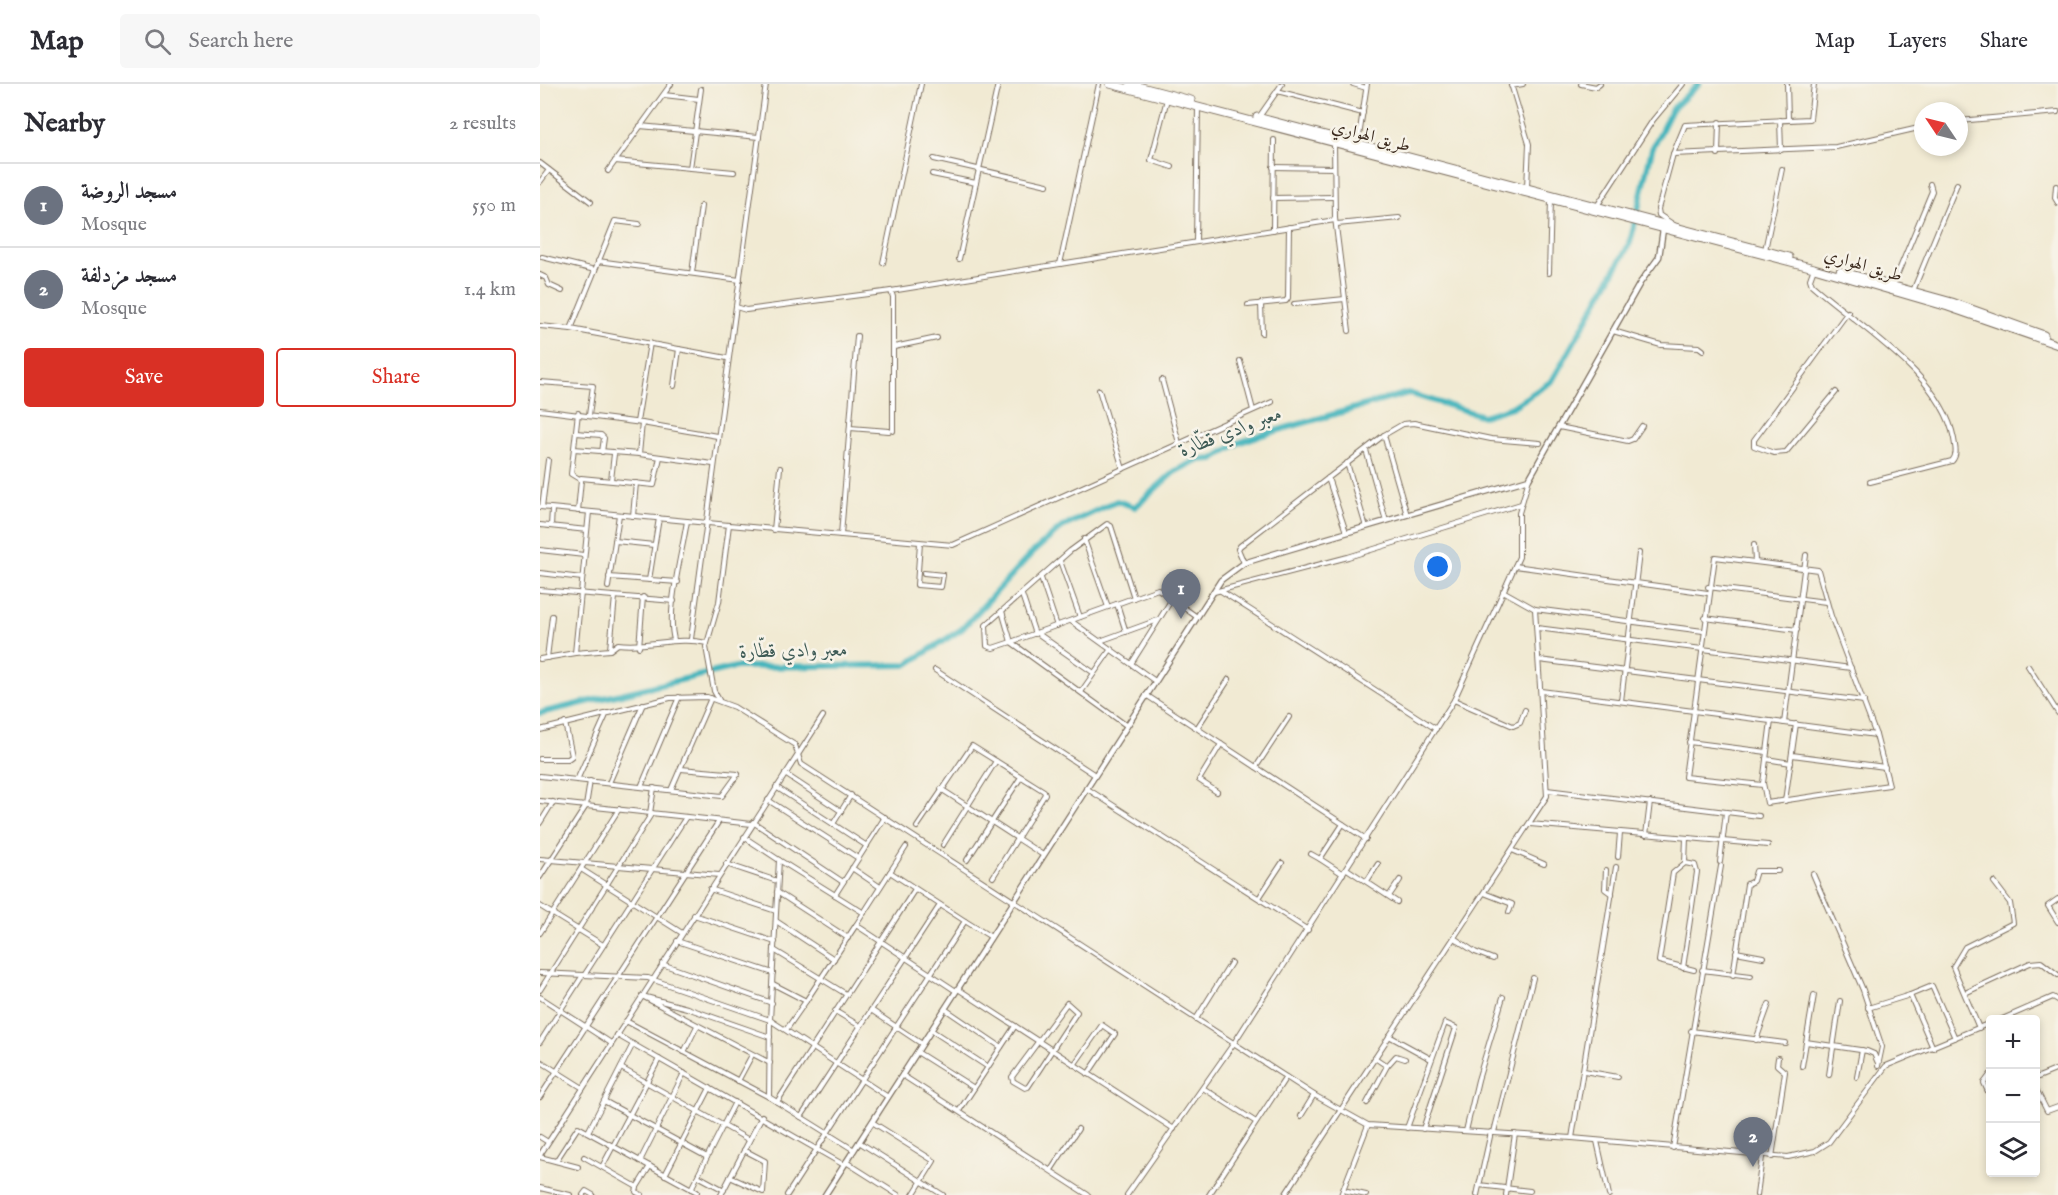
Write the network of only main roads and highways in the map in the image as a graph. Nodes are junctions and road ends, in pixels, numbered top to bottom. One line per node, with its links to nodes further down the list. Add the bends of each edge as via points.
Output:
1 (1110, 84): 3 (highway, طريق الهواري)
2 (1130, 84): 3 (highway, طريق الهواري)
3 (1404, 158): 4 (highway, طريق الهواري); 4 (highway, طريق الهواري)
4 (1625, 216): 5 (highway)
5 (1659, 226): 6 (highway, طريق الهواري, via 1680,228 1893,285); 7 (highway, طريق الهواري, via 1948,307)
6 (2058, 340)
7 (2058, 345)

